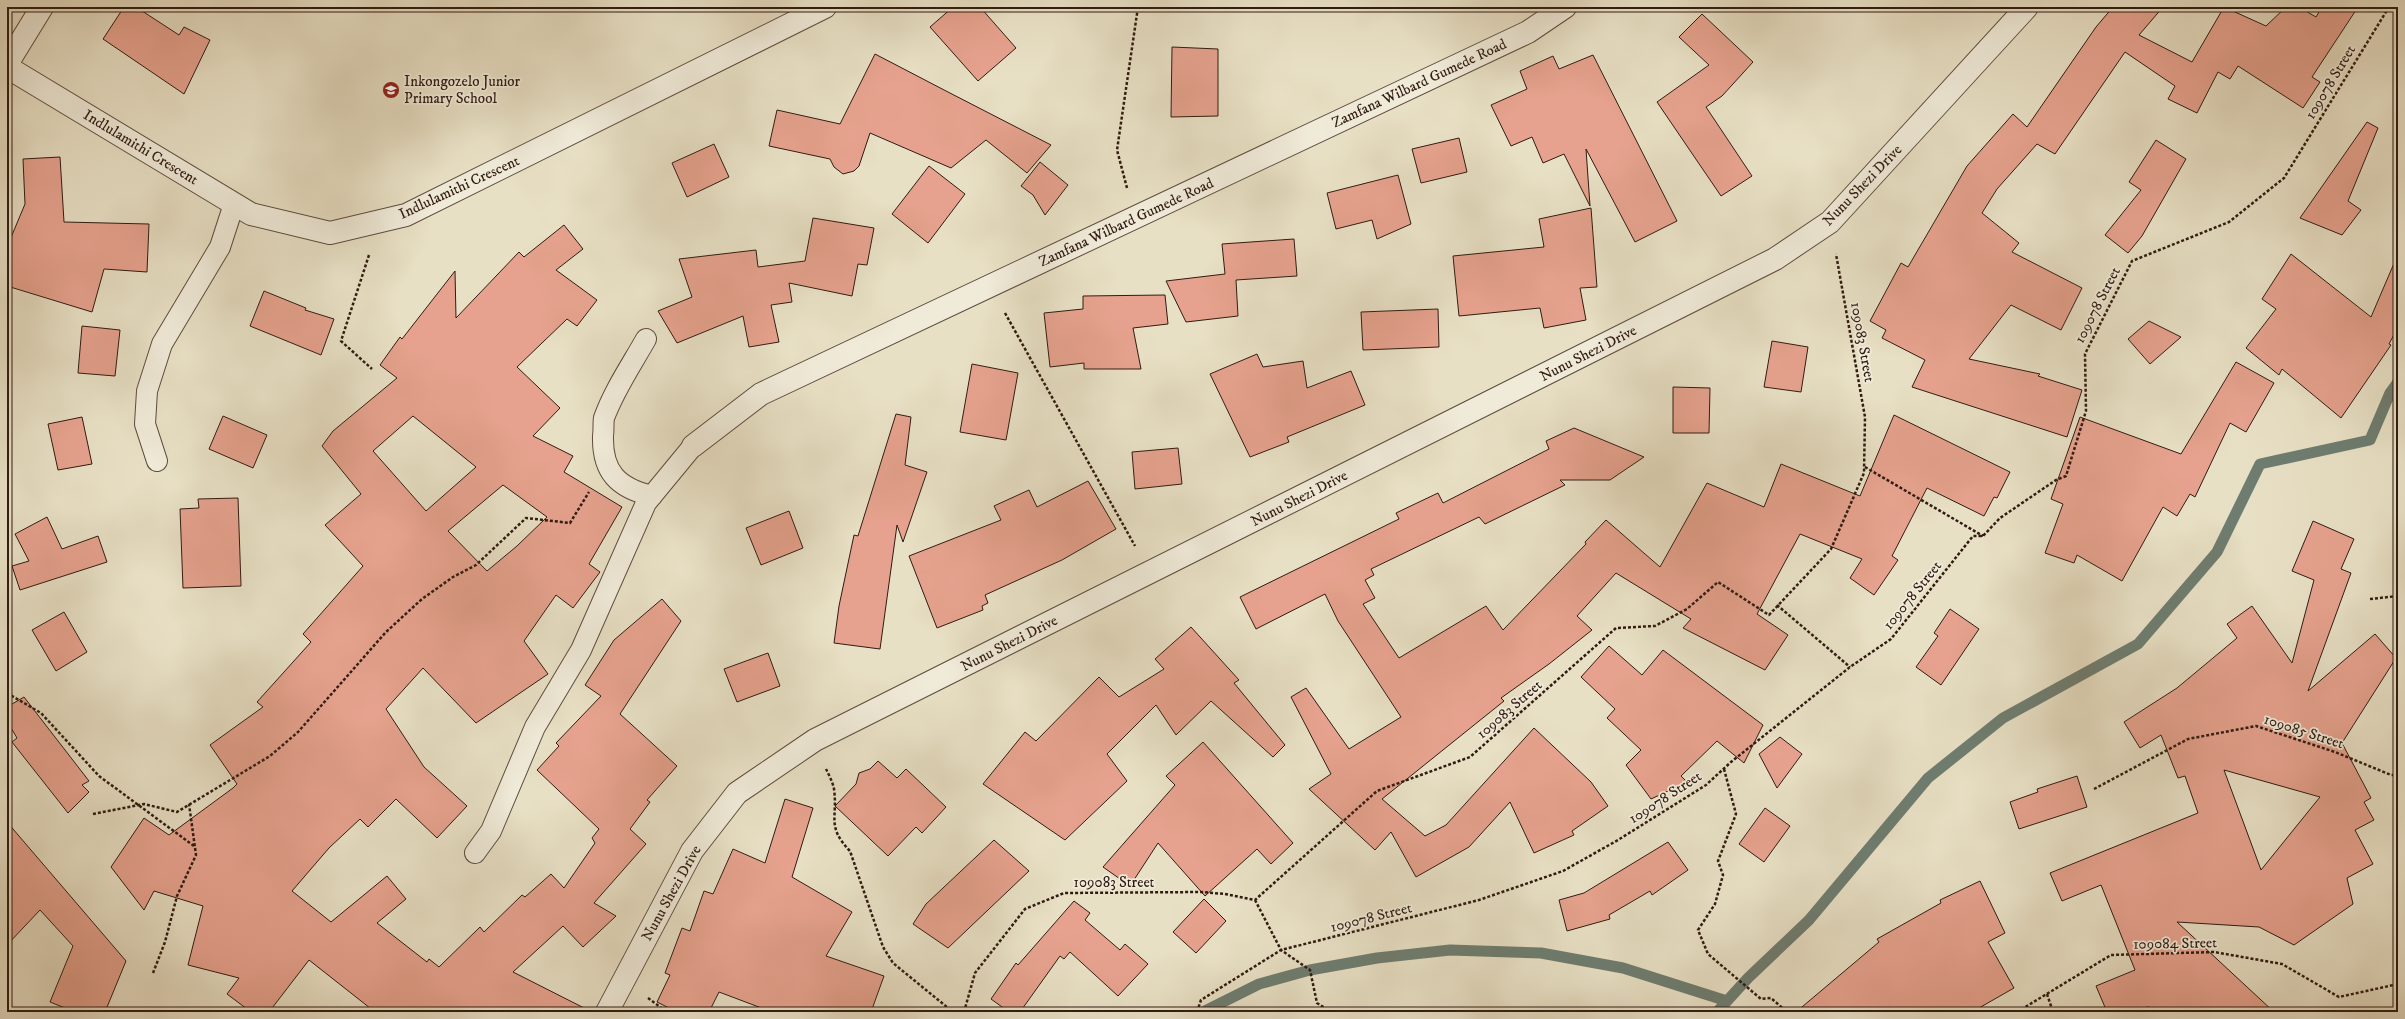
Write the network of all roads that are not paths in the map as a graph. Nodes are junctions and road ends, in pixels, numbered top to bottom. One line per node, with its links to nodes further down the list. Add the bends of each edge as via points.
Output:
1 (42, 7): 5 (street)
2 (825, 7): 6 (street, Indlulamithi Crescent, via 406,216 330,233 251,214)
3 (1565, 7): 8 (street, Zamfana Wilbard Gumede Road, via 1528,32 761,394)
4 (2027, 7): 12 (street, Nunu Shezi Drive, via 1830,222 1775,259 815,740 737,793 692,850)
5 (7, 65): 6 (street, Indlulamithi Crescent)
6 (234, 204): 9 (lane, via 220,247 162,344 147,391 145,424)
7 (646, 339): 10 (lane, via 604,419 603,449 607,465 615,478 637,492)
8 (693, 446): 10 (lane)
9 (157, 461)
10 (652, 496): 11 (lane, via 646,503 581,650 535,728 491,831)
11 (475, 853)
12 (607, 1012)

